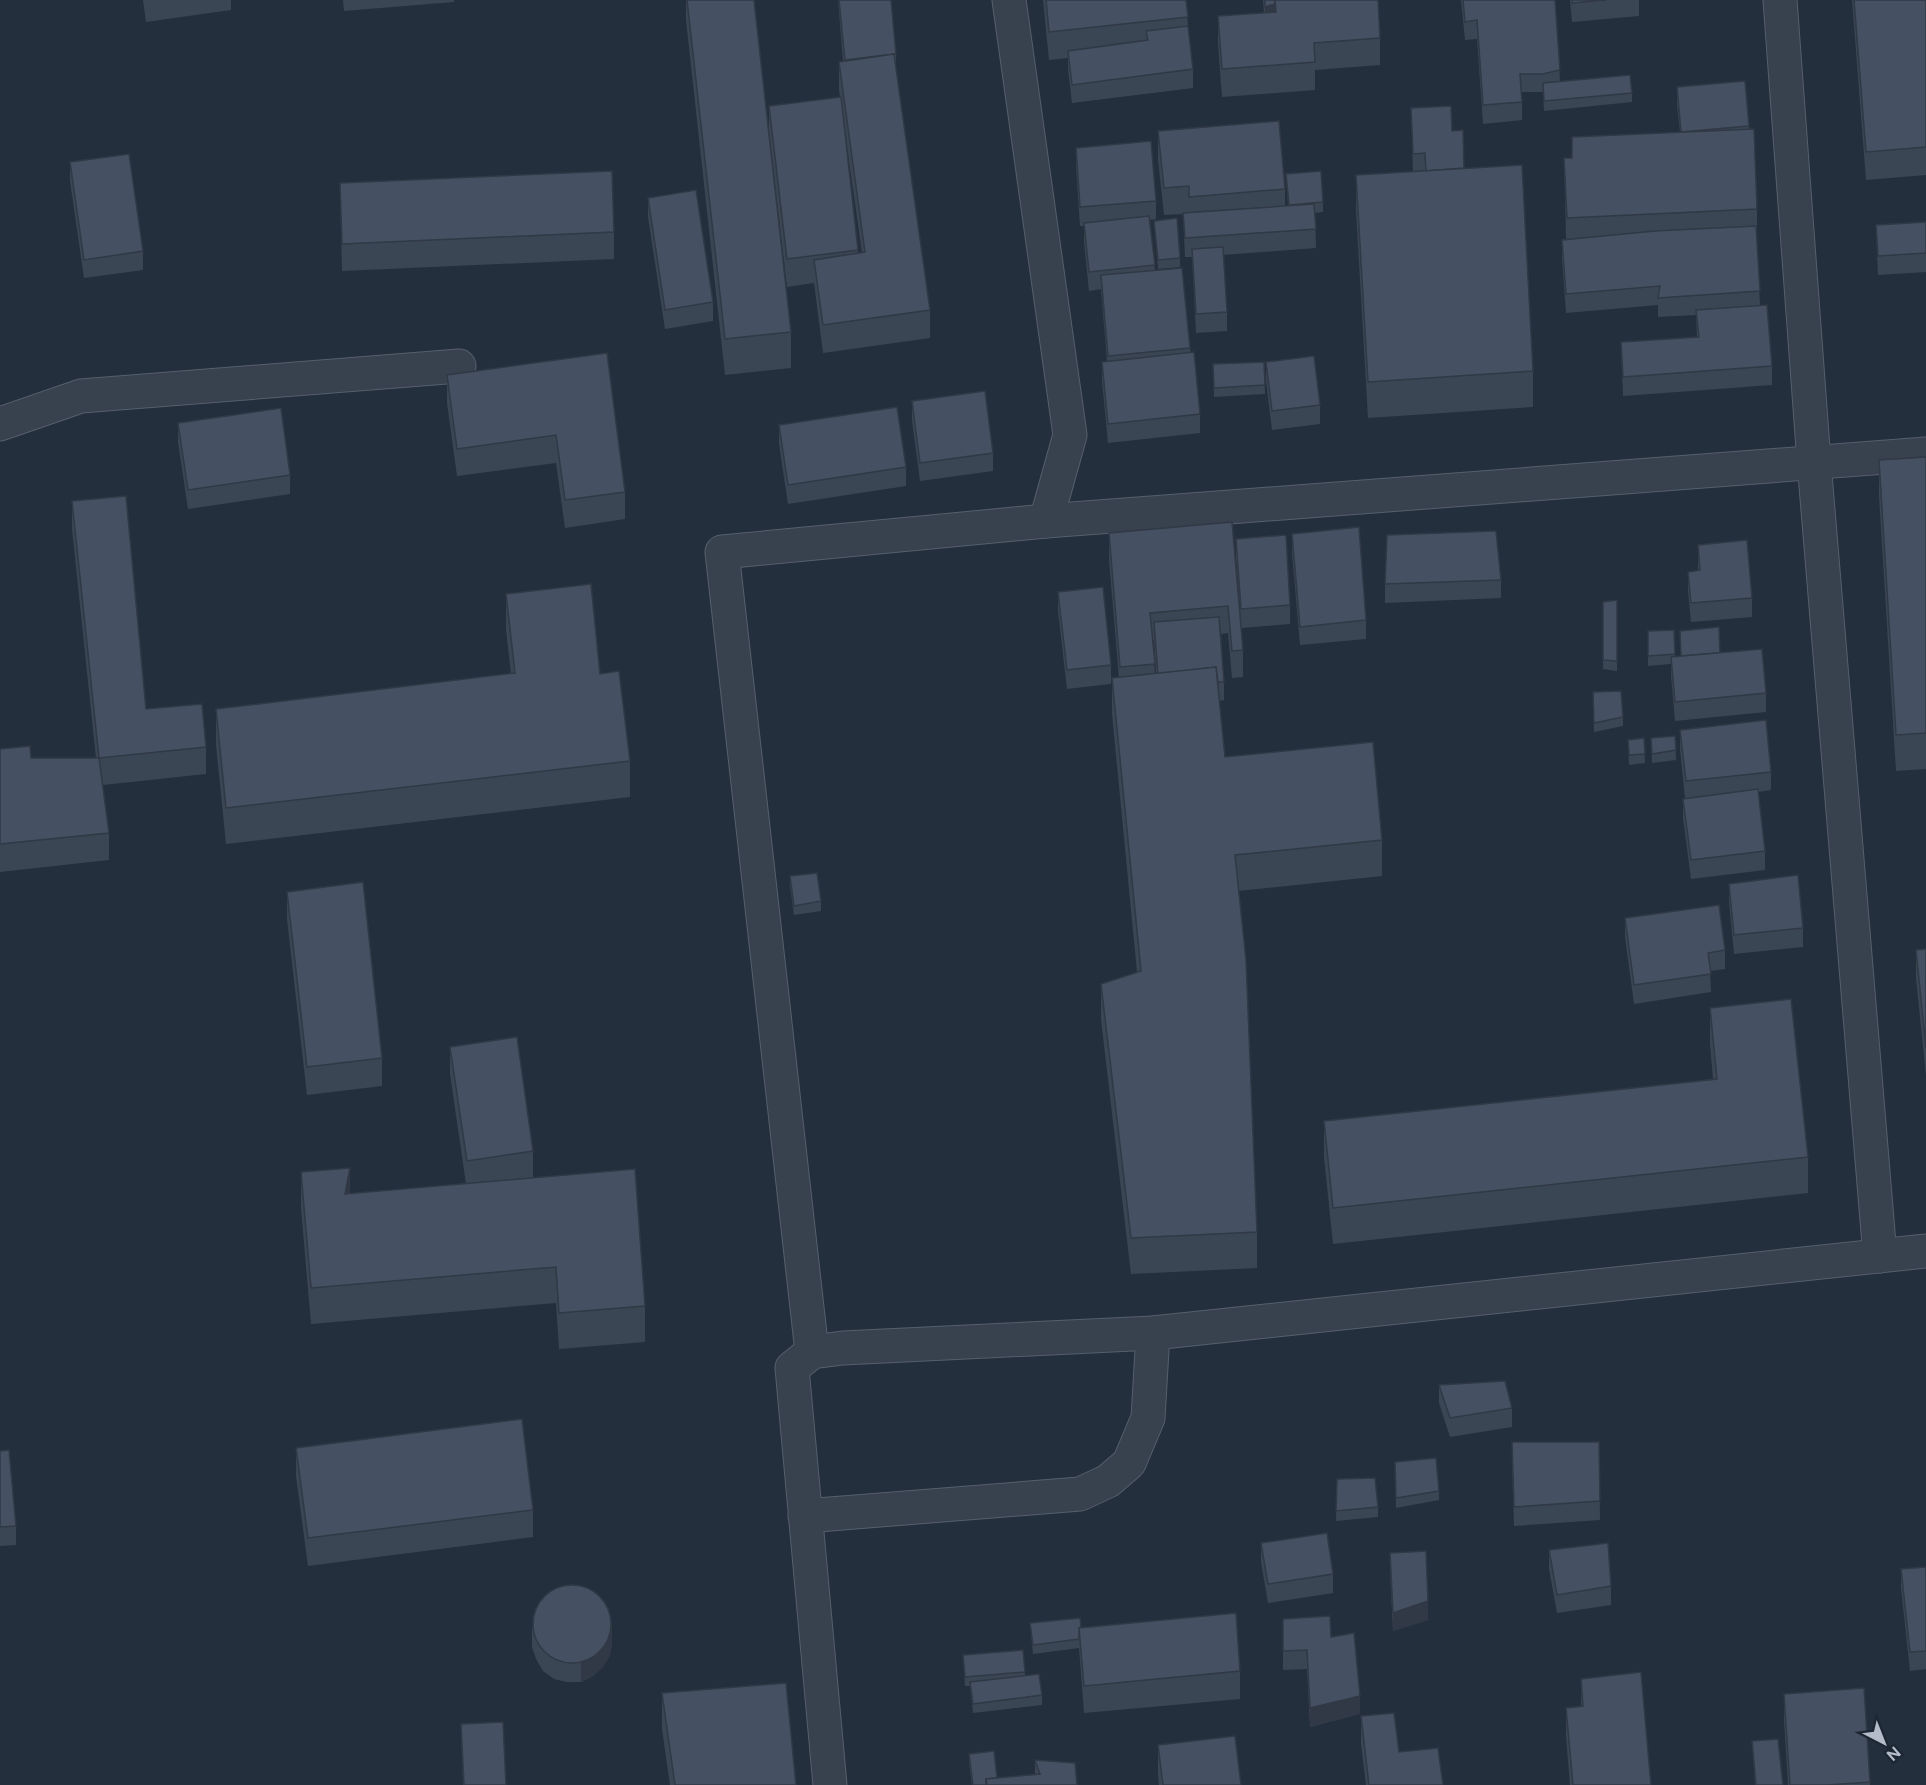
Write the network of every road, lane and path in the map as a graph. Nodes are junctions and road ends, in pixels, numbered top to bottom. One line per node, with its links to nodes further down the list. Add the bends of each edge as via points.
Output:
1 (1009, 0): 7 (street, via 1070,435)
2 (1780, 0): 6 (street)
3 (459, 366): 4 (street, via 81,396)
4 (0, 424)
5 (1926, 454): 6 (street)
6 (1814, 462): 7 (street); 9 (street)
7 (1046, 521): 11 (street, via 722,552)
8 (1926, 1251): 9 (street)
9 (1880, 1256): 10 (street)
10 (1153, 1333): 11 (street); 12 (street, via 1148,1418 1129,1463 1108,1481 1080,1494)
11 (812, 1352): 12 (street, via 792,1368)
12 (806, 1516): 13 (street)
13 (830, 1785)

